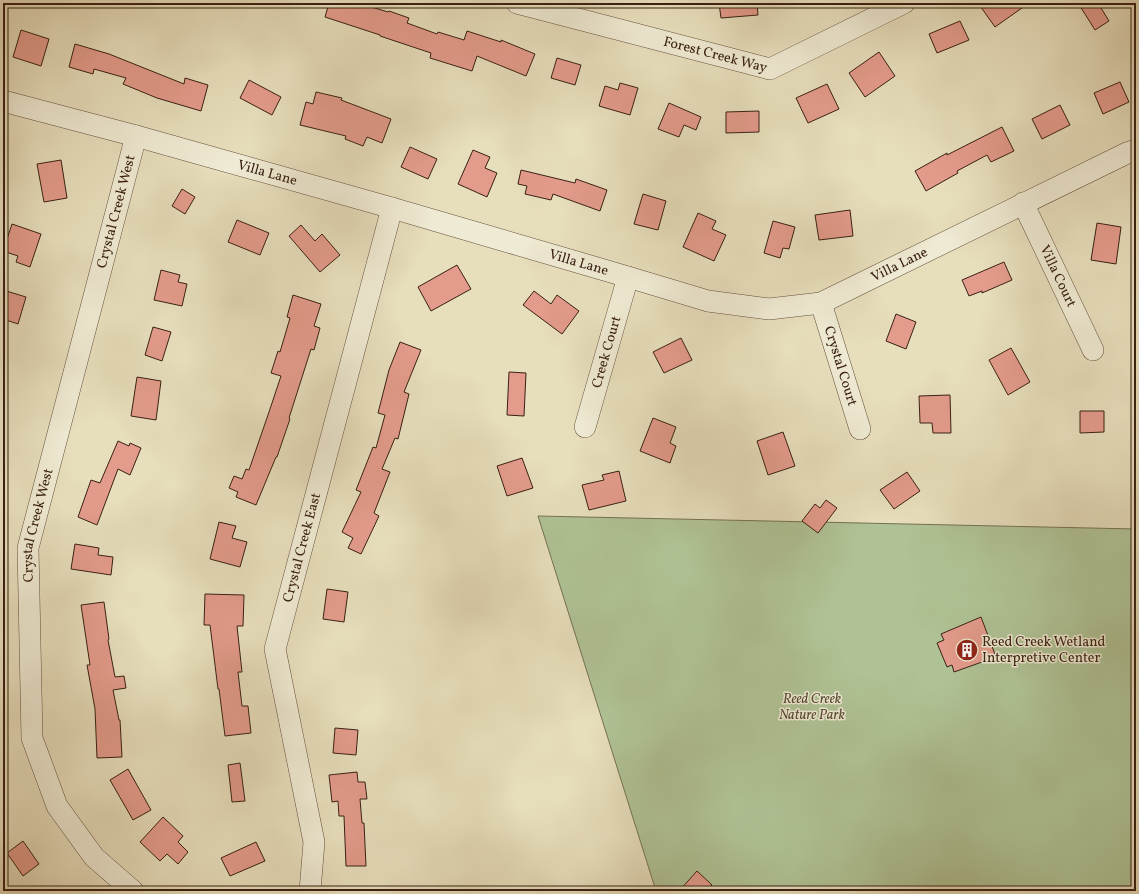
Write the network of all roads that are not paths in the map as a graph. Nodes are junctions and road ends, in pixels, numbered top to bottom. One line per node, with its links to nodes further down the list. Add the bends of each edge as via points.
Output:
1 (517, 3): 2 (street, Forest Creek Way, via 770,69)
2 (904, 3)
3 (3, 100): 4 (street, Villa Lane)
4 (136, 136): 7 (street, Villa Lane); 13 (street, Crystal Creek West, via 28,548 32,738 57,806 94,857)
5 (1136, 150): 6 (street, Villa Lane)
6 (1023, 203): 9 (street, Villa Lane); 10 (street, Villa Court)
7 (392, 208): 8 (street, Villa Lane); 14 (street, Crystal Creek East, via 274,649 314,842)
8 (628, 276): 9 (street, Villa Lane, via 708,301 769,309); 11 (street, Creek Court)
9 (821, 303): 12 (street, Crystal Court)
10 (1093, 350)
11 (585, 428)
12 (860, 429)
13 (133, 891)
14 (310, 891)

